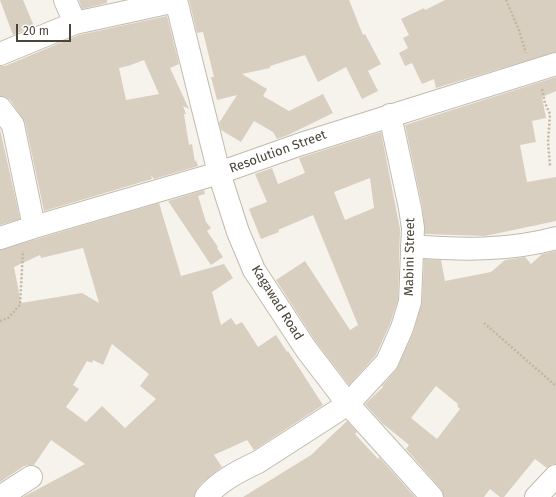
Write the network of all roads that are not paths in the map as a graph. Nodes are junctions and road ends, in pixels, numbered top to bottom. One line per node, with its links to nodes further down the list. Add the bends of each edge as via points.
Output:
1 (65, 0): 3 (street)
2 (176, 1): 3 (street); 8 (street, Kagawad Road)
3 (75, 23): 4 (street)
4 (0, 54)
5 (542, 68): 7 (street, Resolution Street)
6 (0, 108): 9 (street, via 13,125)
7 (390, 115): 8 (street, Resolution Street); 12 (street, Mabini Street, via 410,208)
8 (219, 173): 9 (street, Resolution Street); 13 (street, Kagawad Road, via 238,232 254,270 306,349)
9 (29, 229): 10 (street, Resolution Street)
10 (0, 238)
11 (556, 238): 12 (street, via 536,244 501,248 447,249)
12 (412, 246): 13 (street, Mabini Street, via 410,302 402,328 387,362)
13 (348, 404): 17 (street, Mabini Street, via 214,487); 18 (street, Kagawad Road)
14 (556, 476): 19 (street)
15 (31, 477): 16 (street)
16 (0, 497)
17 (206, 497)
18 (432, 497)
19 (536, 497)

